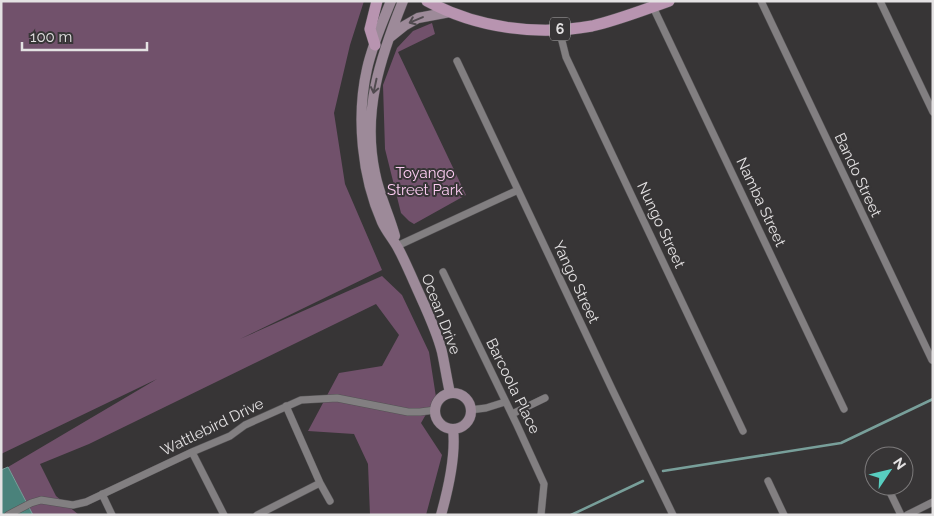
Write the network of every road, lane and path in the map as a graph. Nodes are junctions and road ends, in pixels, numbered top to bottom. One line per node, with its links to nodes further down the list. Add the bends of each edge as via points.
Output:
1 (376, 1): 12 (main road, via 370,30)
2 (391, 1): 12 (street, Ocean Drive)
3 (403, 1): 11 (street, Ocean Drive)
4 (427, 1): 9 (main road, 6)
5 (669, 1): 8 (main road, 6)
6 (761, 1): 18 (street, Bando Street)
7 (880, 1): 14 (street)
8 (653, 7): 10 (main road, 6, via 592,26); 23 (street, Namba Street)
9 (450, 12): 10 (main road, 6, via 497,26); 11 (street, one-way to 11, via 418,18)
10 (559, 29): 28 (street, Nungo Street, via 566,57)
11 (388, 39): 16 (street, Ocean Drive, one-way to 16, via 372,100 370,135 379,190)
12 (374, 44): 16 (street, Ocean Drive, via 362,100 363,149 372,193 383,223)
13 (457, 61): 15 (street, Yango Street)
14 (933, 112)
15 (518, 190): 16 (street); 42 (street, Yango Street)
16 (397, 246): 19 (street, Ocean Drive, via 442,352)
17 (443, 272): 21 (street, Barcoola Place)
18 (932, 360)
19 (450, 393): 24 (street, via 440,399); 25 (street, via 462,396)
20 (545, 398): 26 (street)
21 (505, 402): 25 (street); 26 (street, Barcoola Place)
22 (286, 406): 24 (street, Wattlebird Drive, via 301,400 337,398 408,412); 29 (street, Wattlebird Drive); 31 (street)
23 (844, 409)
24 (435, 410): 27 (street, via 442,425)
25 (470, 410): 27 (street, via 467,421)
26 (512, 414): 36 (street, Barcoola Place, via 544,484)
27 (453, 429): 41 (street, via 448,492)
28 (743, 431)
29 (192, 452): 32 (street, Wattlebird Drive); 39 (street)
30 (768, 481): 43 (street)
31 (320, 483): 34 (street); 40 (street)
32 (102, 494): 37 (street, Wattlebird Drive, via 73,505 41,500); 38 (street)
33 (892, 496): 44 (street)
34 (330, 501)
35 (933, 502): 45 (street)
36 (541, 514)
37 (8, 515)
38 (112, 515)
39 (224, 515)
40 (256, 515)
41 (441, 515)
42 (672, 515)
43 (784, 515)
44 (901, 515)
45 (907, 515)

